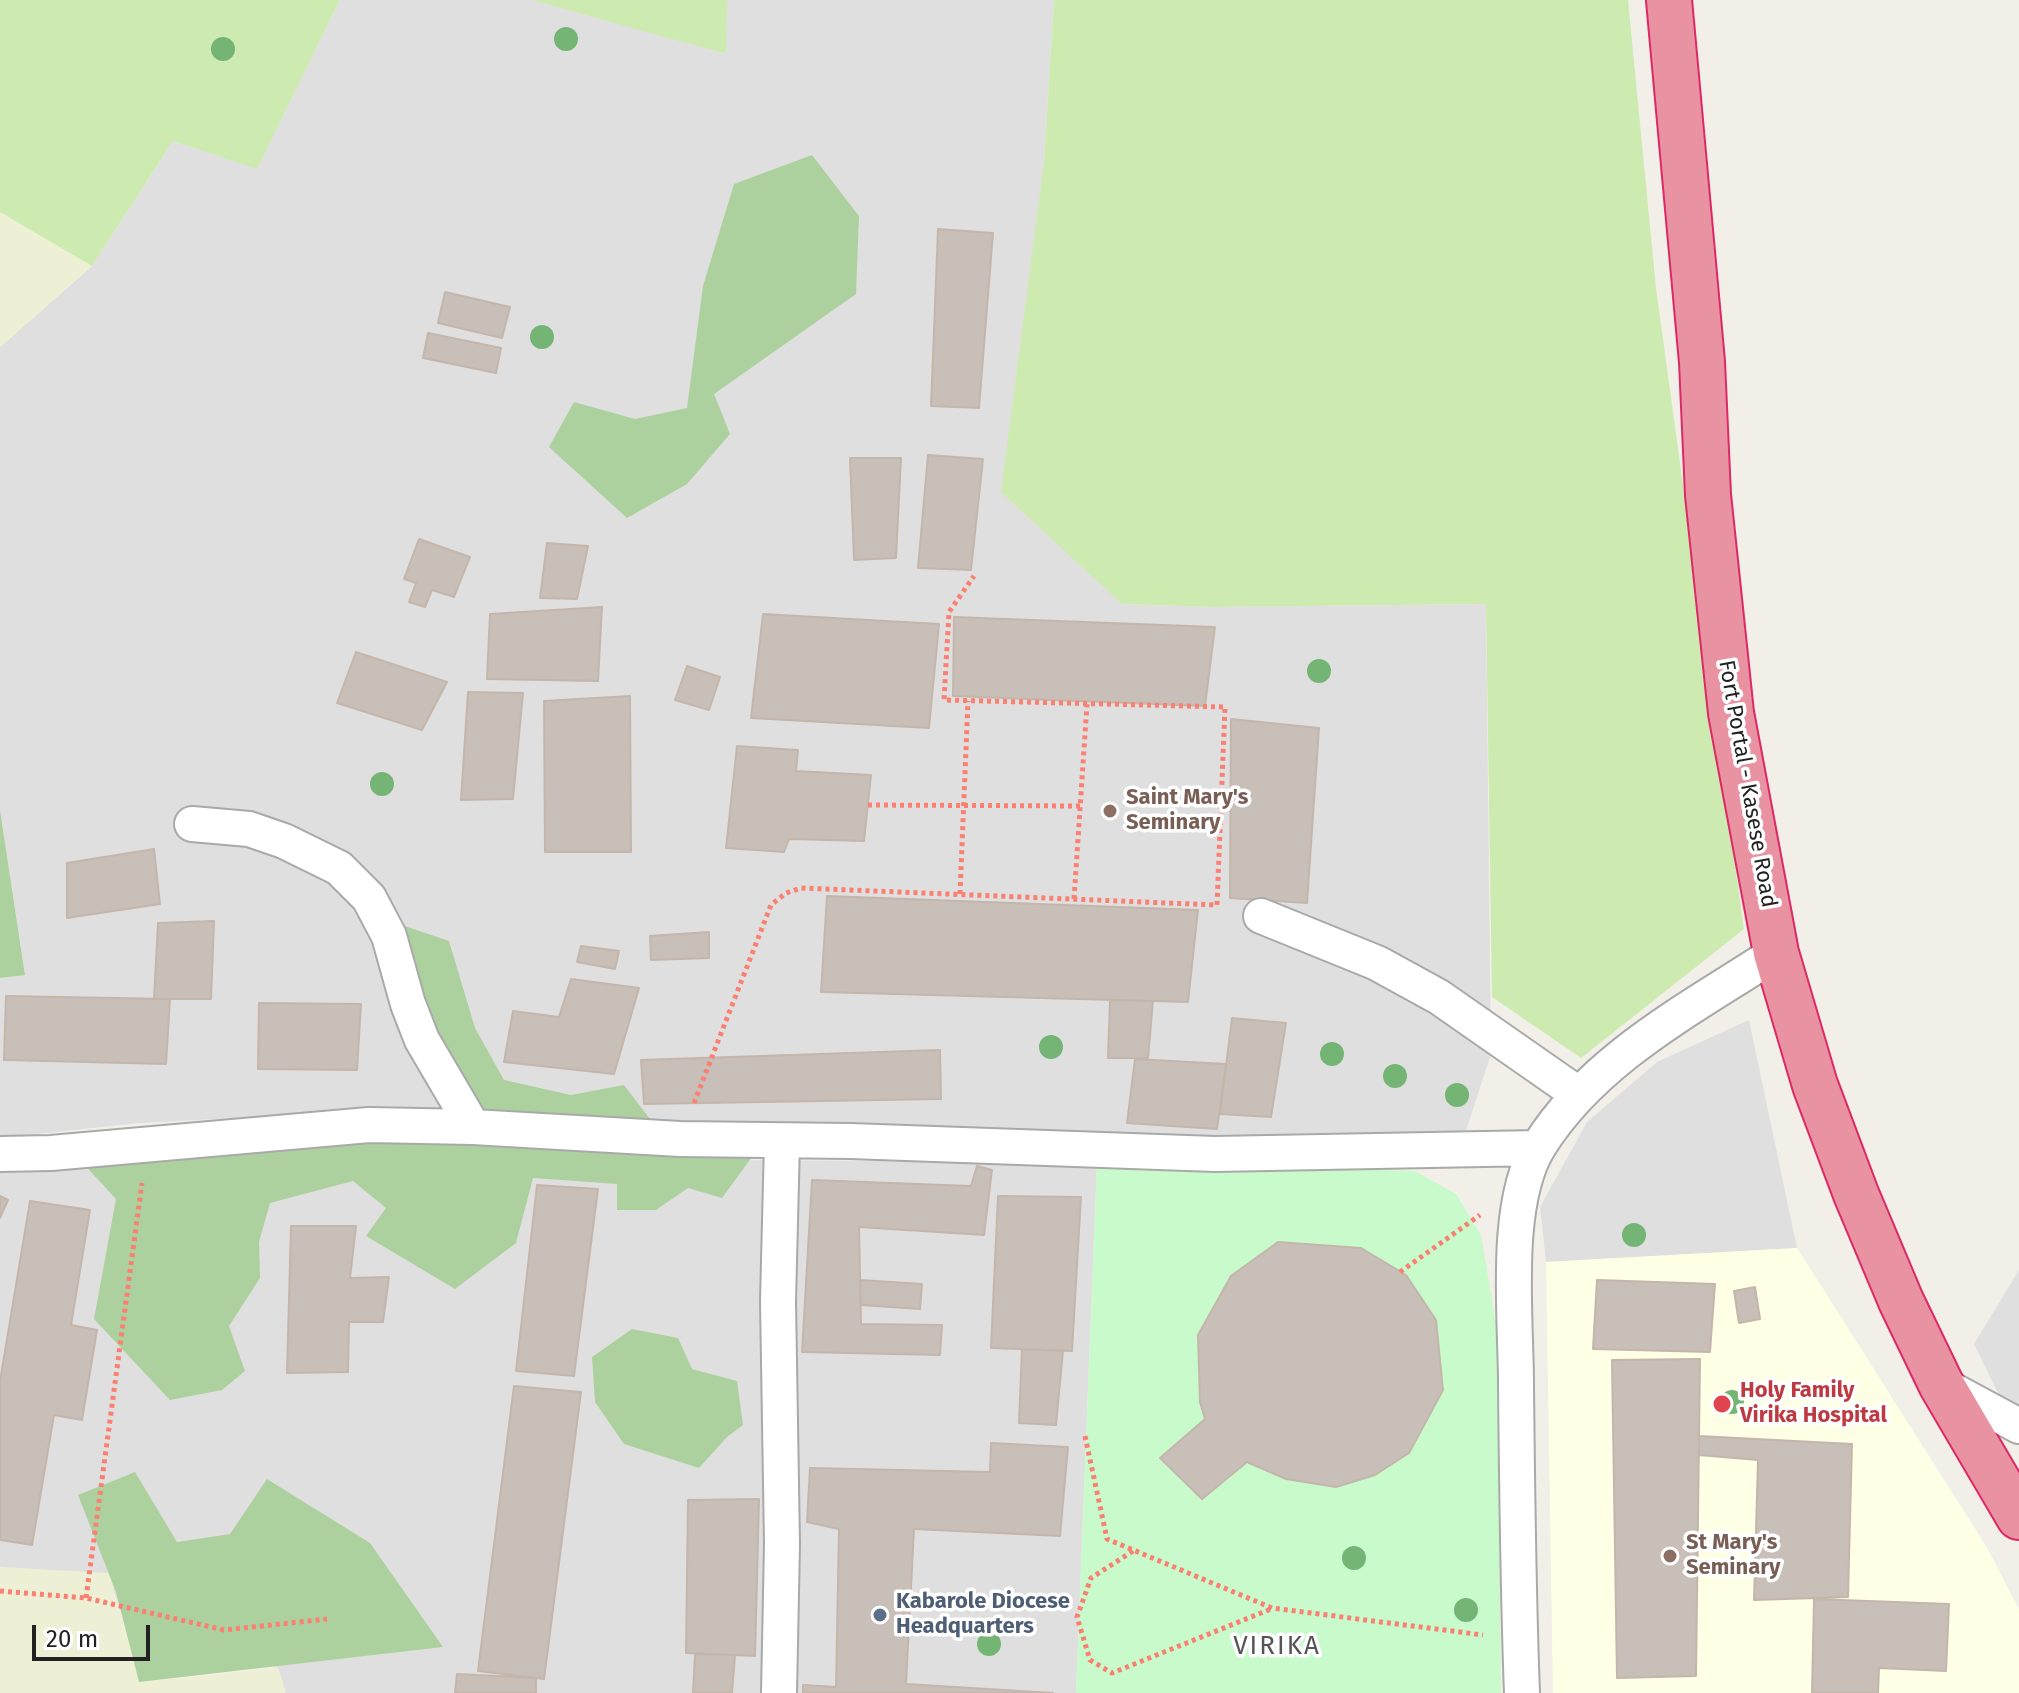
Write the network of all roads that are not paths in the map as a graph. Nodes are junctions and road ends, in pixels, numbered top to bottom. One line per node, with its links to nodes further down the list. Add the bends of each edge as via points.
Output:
1 (1669, 0): 4 (highway, Fort Portal - Kasese Road, via 1702,362 1708,495 1731,713)
2 (192, 824): 6 (street, via 249,829 284,841 339,868 369,898 389,936 422,1040)
3 (1261, 916): 5 (street, via 1377,963 1439,997)
4 (1776, 953): 5 (street, via 1612,1063); 10 (highway, Fort Portal - Kasese Road, via 1850,1180)
5 (1578, 1094): 8 (street)
6 (473, 1127): 7 (street); 9 (street, via 369,1125)
7 (782, 1142): 8 (street, via 1215,1154); 13 (street)
8 (1538, 1148): 14 (street, via 1523,1184 1516,1234)
9 (0, 1154)
10 (1941, 1384): 11 (street); 12 (highway, Fort Portal - Kasese Road)
11 (2019, 1426)
12 (2019, 1517)
13 (779, 1693)
14 (1522, 1693)

